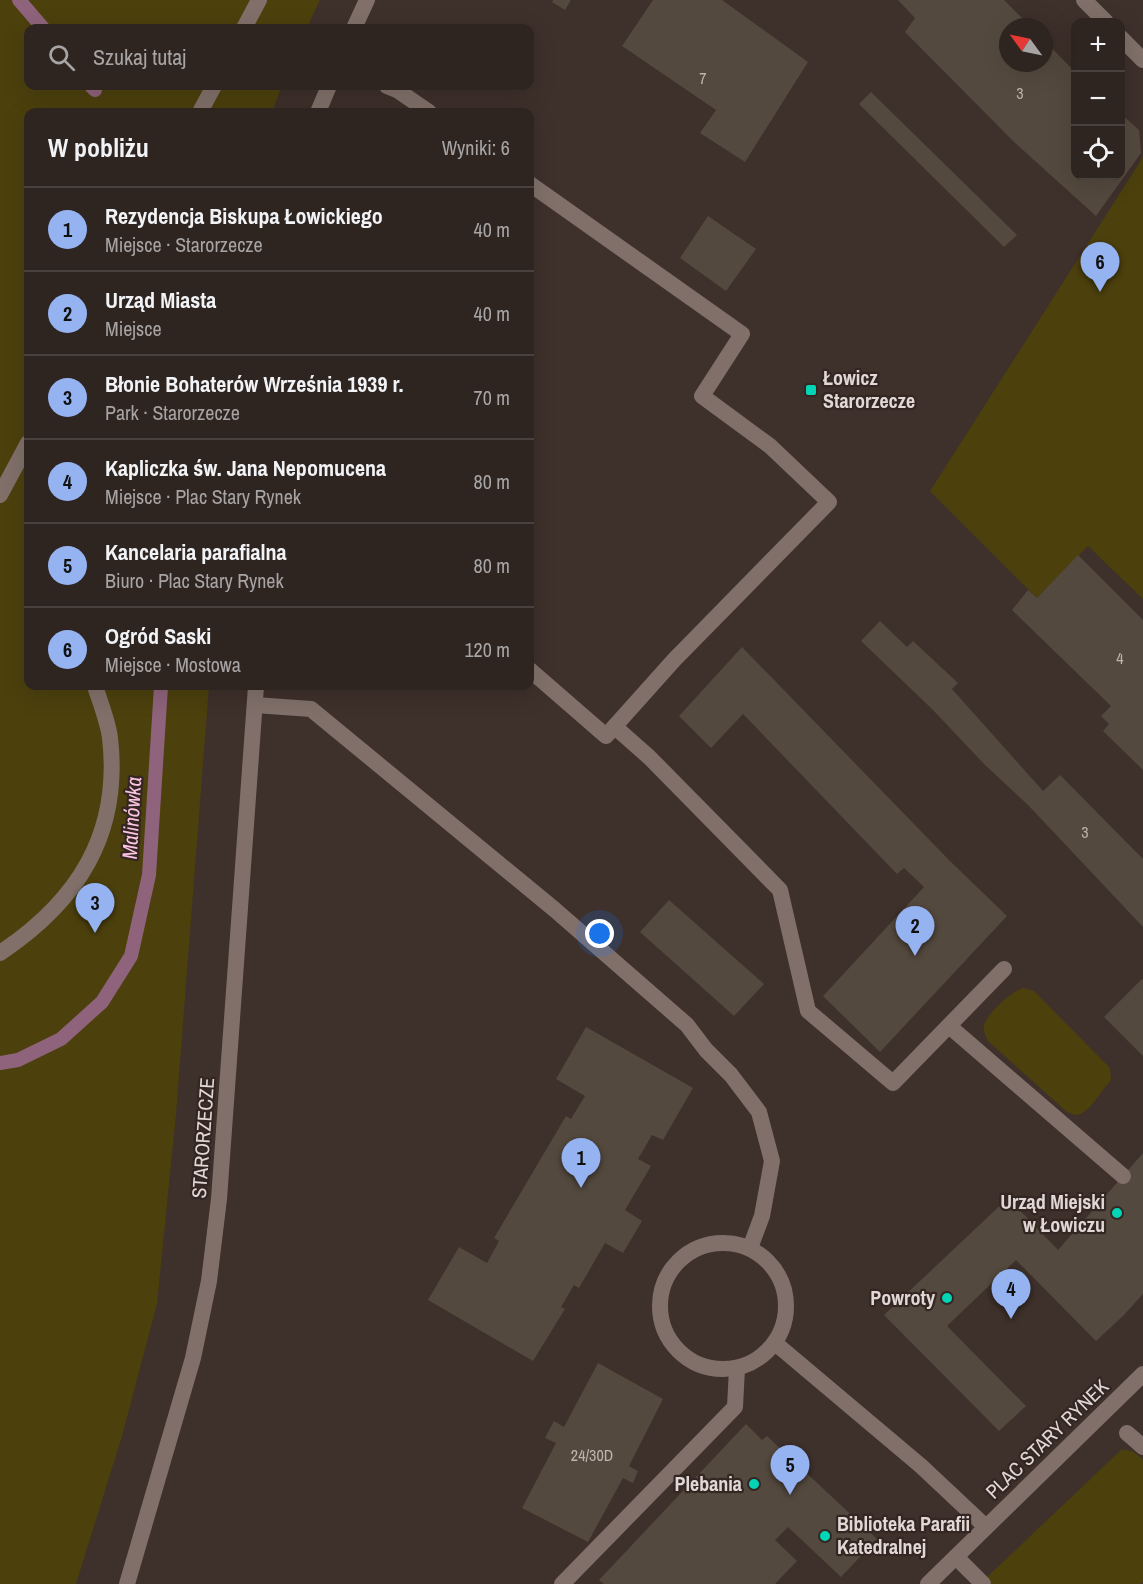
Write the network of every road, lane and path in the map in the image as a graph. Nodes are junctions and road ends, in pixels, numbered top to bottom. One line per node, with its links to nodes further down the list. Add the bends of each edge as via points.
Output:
1 (259, 0): 5 (street)
2 (367, 0): 6 (street)
3 (1084, 0): 4 (street)
4 (1102, 18)
5 (246, 24)
6 (356, 24)
7 (1125, 42): 8 (street)
8 (1143, 60)
9 (212, 90): 12 (street)
10 (327, 90): 13 (street)
11 (397, 90): 14 (street)
12 (202, 108)
13 (320, 108)
14 (423, 108)
15 (534, 187): 22 (street, via 742,334 702,396 770,446 829,502 674,660)
16 (24, 450): 17 (street)
17 (0, 495)
18 (534, 673): 22 (street, via 606,736)
19 (96, 690): 23 (street, via 110,737 107,812 99,844 69,893 26,936)
20 (256, 690): 21 (street, STARORZECZE)
21 (255, 705): 27 (street, via 311,709 554,909 687,1025 759,1112 772,1161 762,1216); 35 (street, STARORZECZE, via 219,1199 209,1281 193,1358)
22 (615, 727): 25 (street, via 780,890 808,1011 893,1083)
23 (0, 953)
24 (1004, 969): 25 (street)
25 (949, 1026): 26 (street)
26 (1123, 1176)
27 (750, 1248): 28 (street, via 763,1257 782,1282 786,1314); 29 (street, via 720,1243 691,1251 669,1271 659,1300 663,1330 681,1354 707,1368)
28 (775, 1343): 29 (street, via 765,1355); 33 (street, via 921,1466)
29 (737, 1368): 36 (street, via 735,1407)
30 (1143, 1374): 33 (street, PLAC STARY RYNEK)
31 (1127, 1433): 32 (street)
32 (1143, 1447)
33 (986, 1527): 34 (street, PLAC STARY RYNEK)
34 (956, 1557): 37 (street, PLAC STARY RYNEK); 38 (street)
35 (128, 1584)
36 (562, 1584)
37 (928, 1584)
38 (983, 1584)

